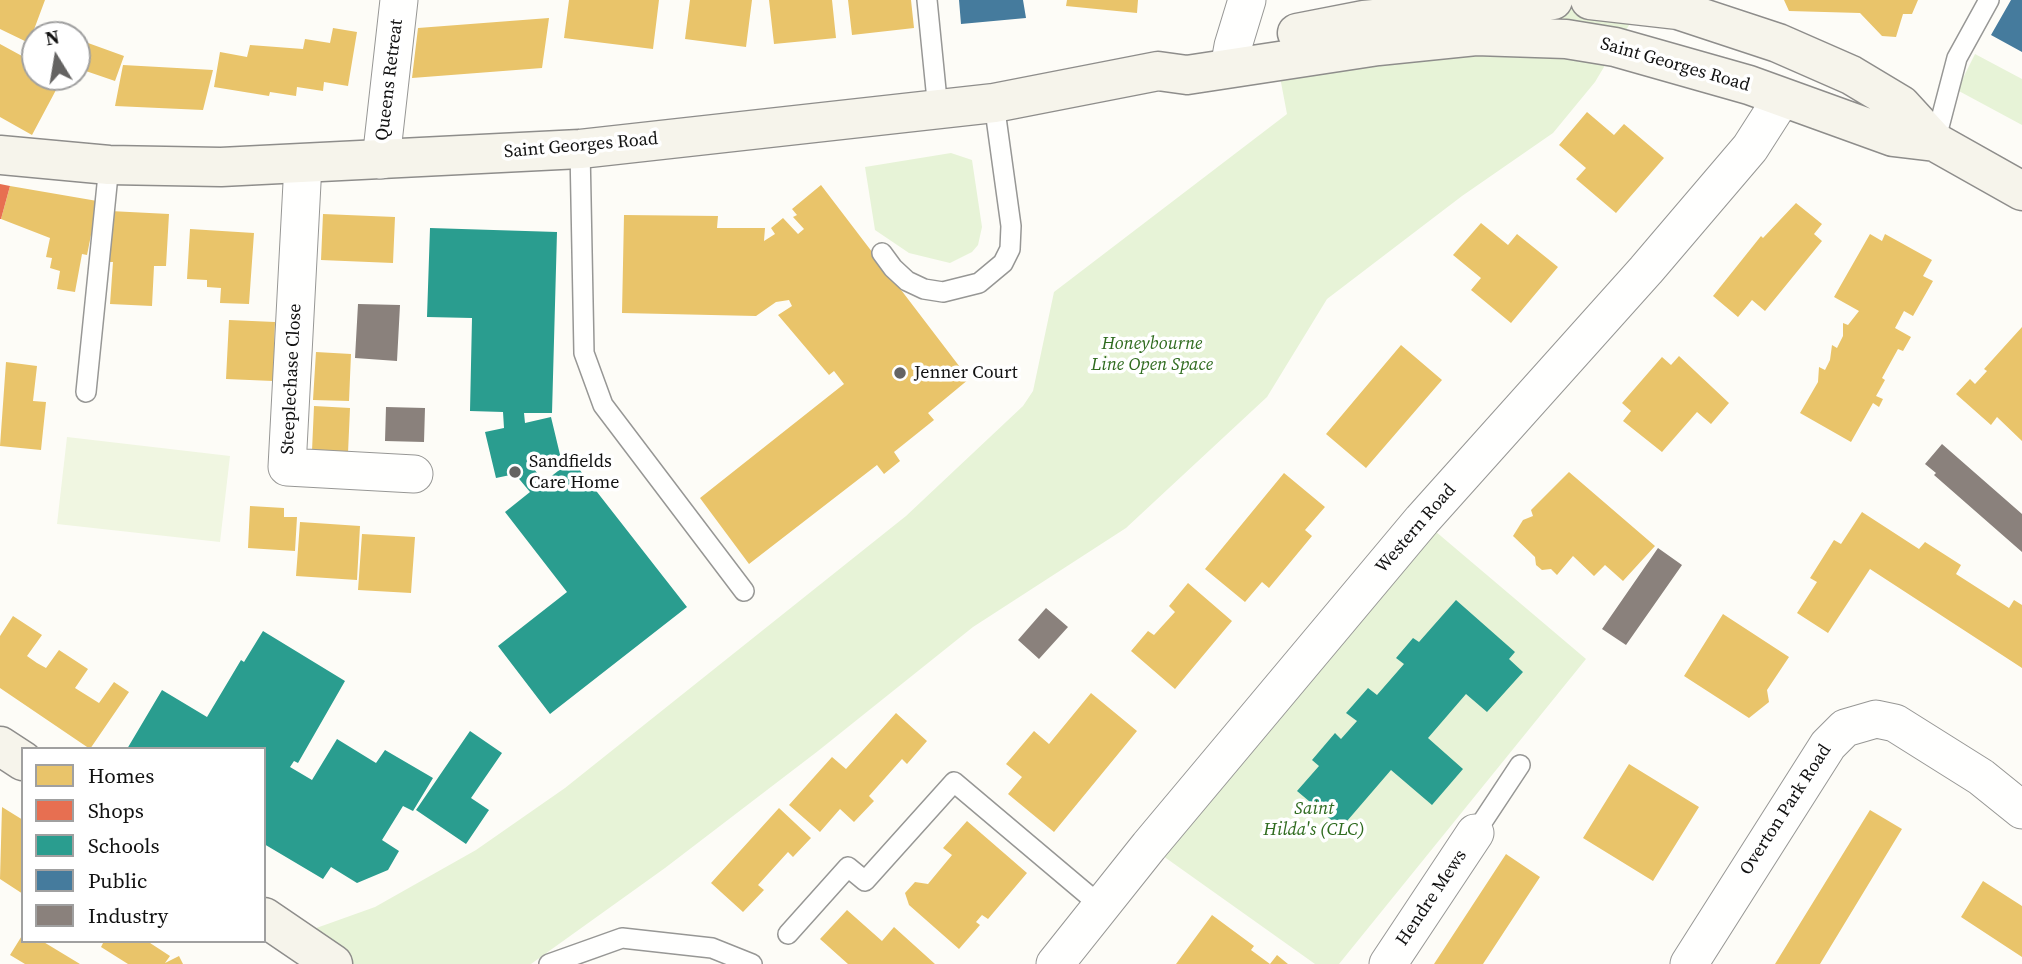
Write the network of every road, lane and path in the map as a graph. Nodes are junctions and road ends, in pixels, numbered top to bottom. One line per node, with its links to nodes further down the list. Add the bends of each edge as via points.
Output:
1 (399, 0): 16 (street, Queens Retreat)
2 (927, 0): 12 (lane)
3 (1247, 0): 9 (street)
4 (1553, 0): 7 (street, Saint Georges Road)
5 (1593, 0): 8 (street); 13 (street, Saint Georges Road, via 1678,10 1851,75 1901,105)
6 (1989, 0): 13 (lane, via 1957,58)
7 (1371, 33): 8 (street, Saint Georges Road); 9 (street, Saint Georges Road)
8 (1580, 41): 10 (street, Saint Georges Road)
9 (1231, 57): 11 (street, Saint Georges Road, via 1183,55 1158,71)
10 (1765, 91): 13 (street, Saint Georges Road, via 1893,137); 29 (street, Western Road, via 1750,148 1422,520)
11 (994, 103): 12 (street, Saint Georges Road); 20 (lane, via 1011,226 1010,248 1003,263 979,284 943,292 907,281)
12 (937, 110): 14 (street, Saint Georges Road)
13 (1935, 142): 19 (street, Saint Georges Road)
14 (580, 149): 16 (street, Saint Georges Road); 23 (lane, via 583,353 603,405)
15 (0, 155): 18 (street, Saint Georges Road)
16 (381, 160): 17 (street, Saint Georges Road)
17 (303, 164): 18 (street, Saint Georges Road); 22 (street, Steeplechase Close, via 287,467)
18 (109, 165): 21 (lane)
19 (2022, 190)
20 (882, 253)
21 (86, 392)
22 (414, 474)
23 (744, 590)
24 (0, 746): 25 (street)
25 (21, 760)
26 (1520, 765): 28 (lane)
27 (2022, 810): 37 (street, Overton Park Road, via 1981,777 1895,723 1876,719 1845,728 1828,745)
28 (1475, 832): 36 (street, Hendre Mews)
29 (1101, 906): 31 (lane, via 954,782 865,881 848,866); 35 (street, Western Road)
30 (266, 918): 32 (street)
31 (788, 934)
32 (333, 964)
33 (549, 964): 34 (lane, via 622,938 712,948)
34 (752, 964)
35 (1055, 964)
36 (1388, 964)
37 (1689, 964)

